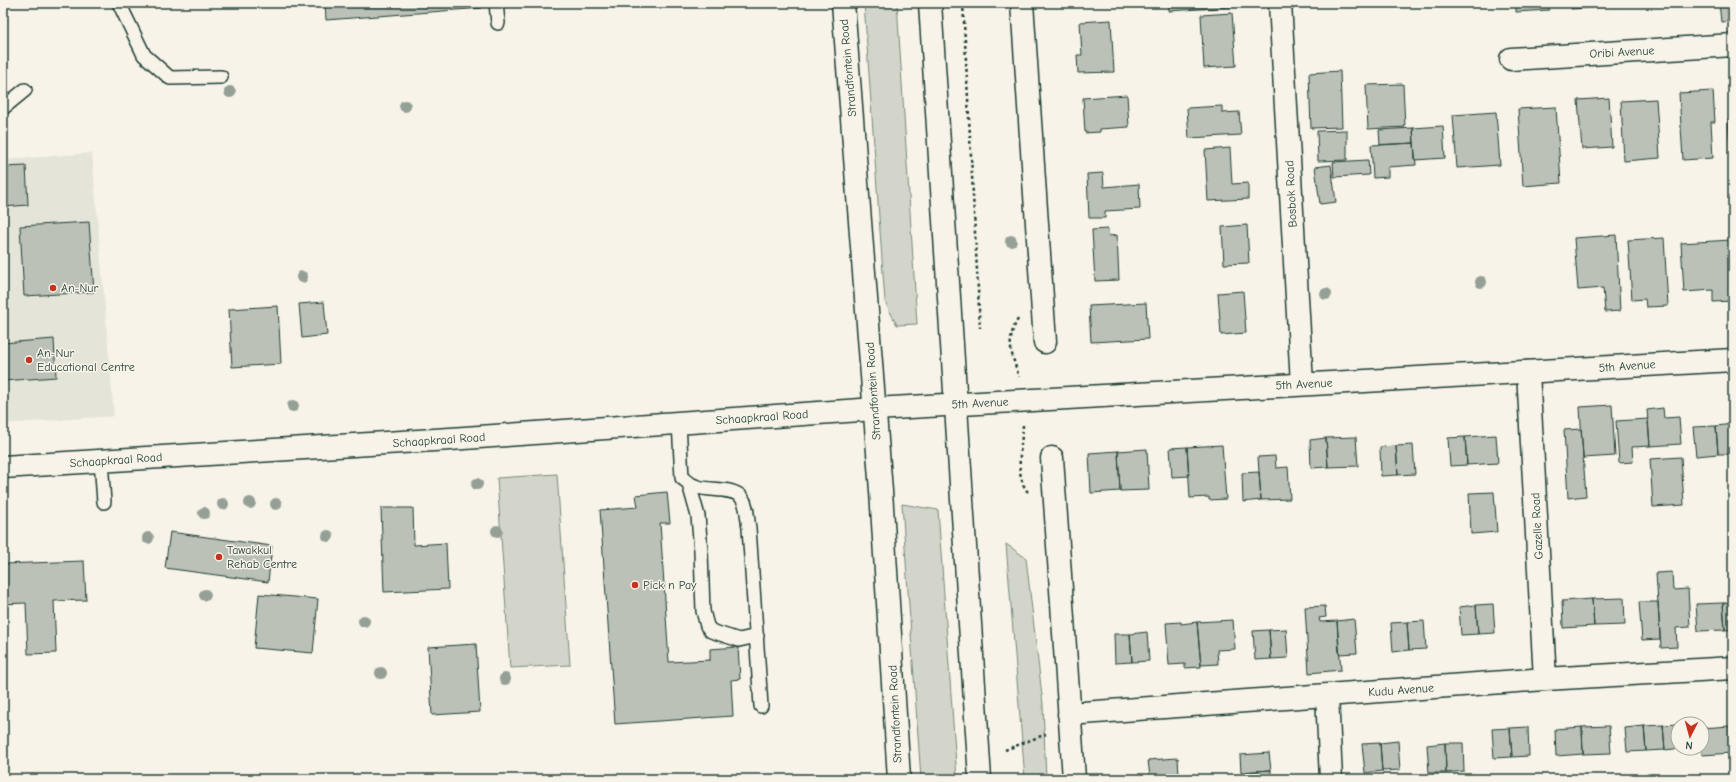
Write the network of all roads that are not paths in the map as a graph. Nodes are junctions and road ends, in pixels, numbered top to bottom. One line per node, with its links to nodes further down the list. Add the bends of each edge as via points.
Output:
1 (119, 3): 10 (lane, via 144,55 170,78)
2 (496, 3): 7 (lane)
3 (843, 3): 18 (street, Strandfontein Road)
4 (930, 3): 17 (street)
5 (1022, 3): 13 (street)
6 (1280, 3): 16 (street, Bosbok Road)
7 (498, 23)
8 (1733, 45): 9 (street, Oribi Avenue)
9 (1511, 59)
10 (221, 77)
11 (25, 90): 12 (lane)
12 (3, 108)
13 (1045, 342)
14 (1733, 360): 15 (street, 5th Avenue)
15 (1528, 372): 16 (street, 5th Avenue); 27 (street, Gazelle Road)
16 (1302, 384): 17 (street, 5th Avenue)
17 (955, 404): 18 (street, 5th Avenue); 32 (street)
18 (874, 409): 19 (street, Schaapkraal Road); 31 (street, Strandfontein Road)
19 (679, 423): 21 (street, Schaapkraal Road); 23 (lane, via 682,478)
20 (1052, 458): 30 (street)
21 (101, 461): 22 (street, Schaapkraal Road); 24 (lane)
22 (3, 467)
23 (689, 484): 25 (lane, via 735,493 742,497 749,528); 25 (lane, via 698,516 703,611 707,626 711,631 739,640)
24 (104, 502)
25 (757, 636): 29 (lane)
26 (1733, 668): 27 (street, Kudu Avenue)
27 (1545, 679): 28 (street, Kudu Avenue)
28 (1327, 695): 30 (street, Kudu Avenue); 34 (street)
29 (762, 706)
30 (1069, 714): 33 (street)
31 (899, 779)
32 (980, 779)
33 (1074, 779)
34 (1331, 779)

